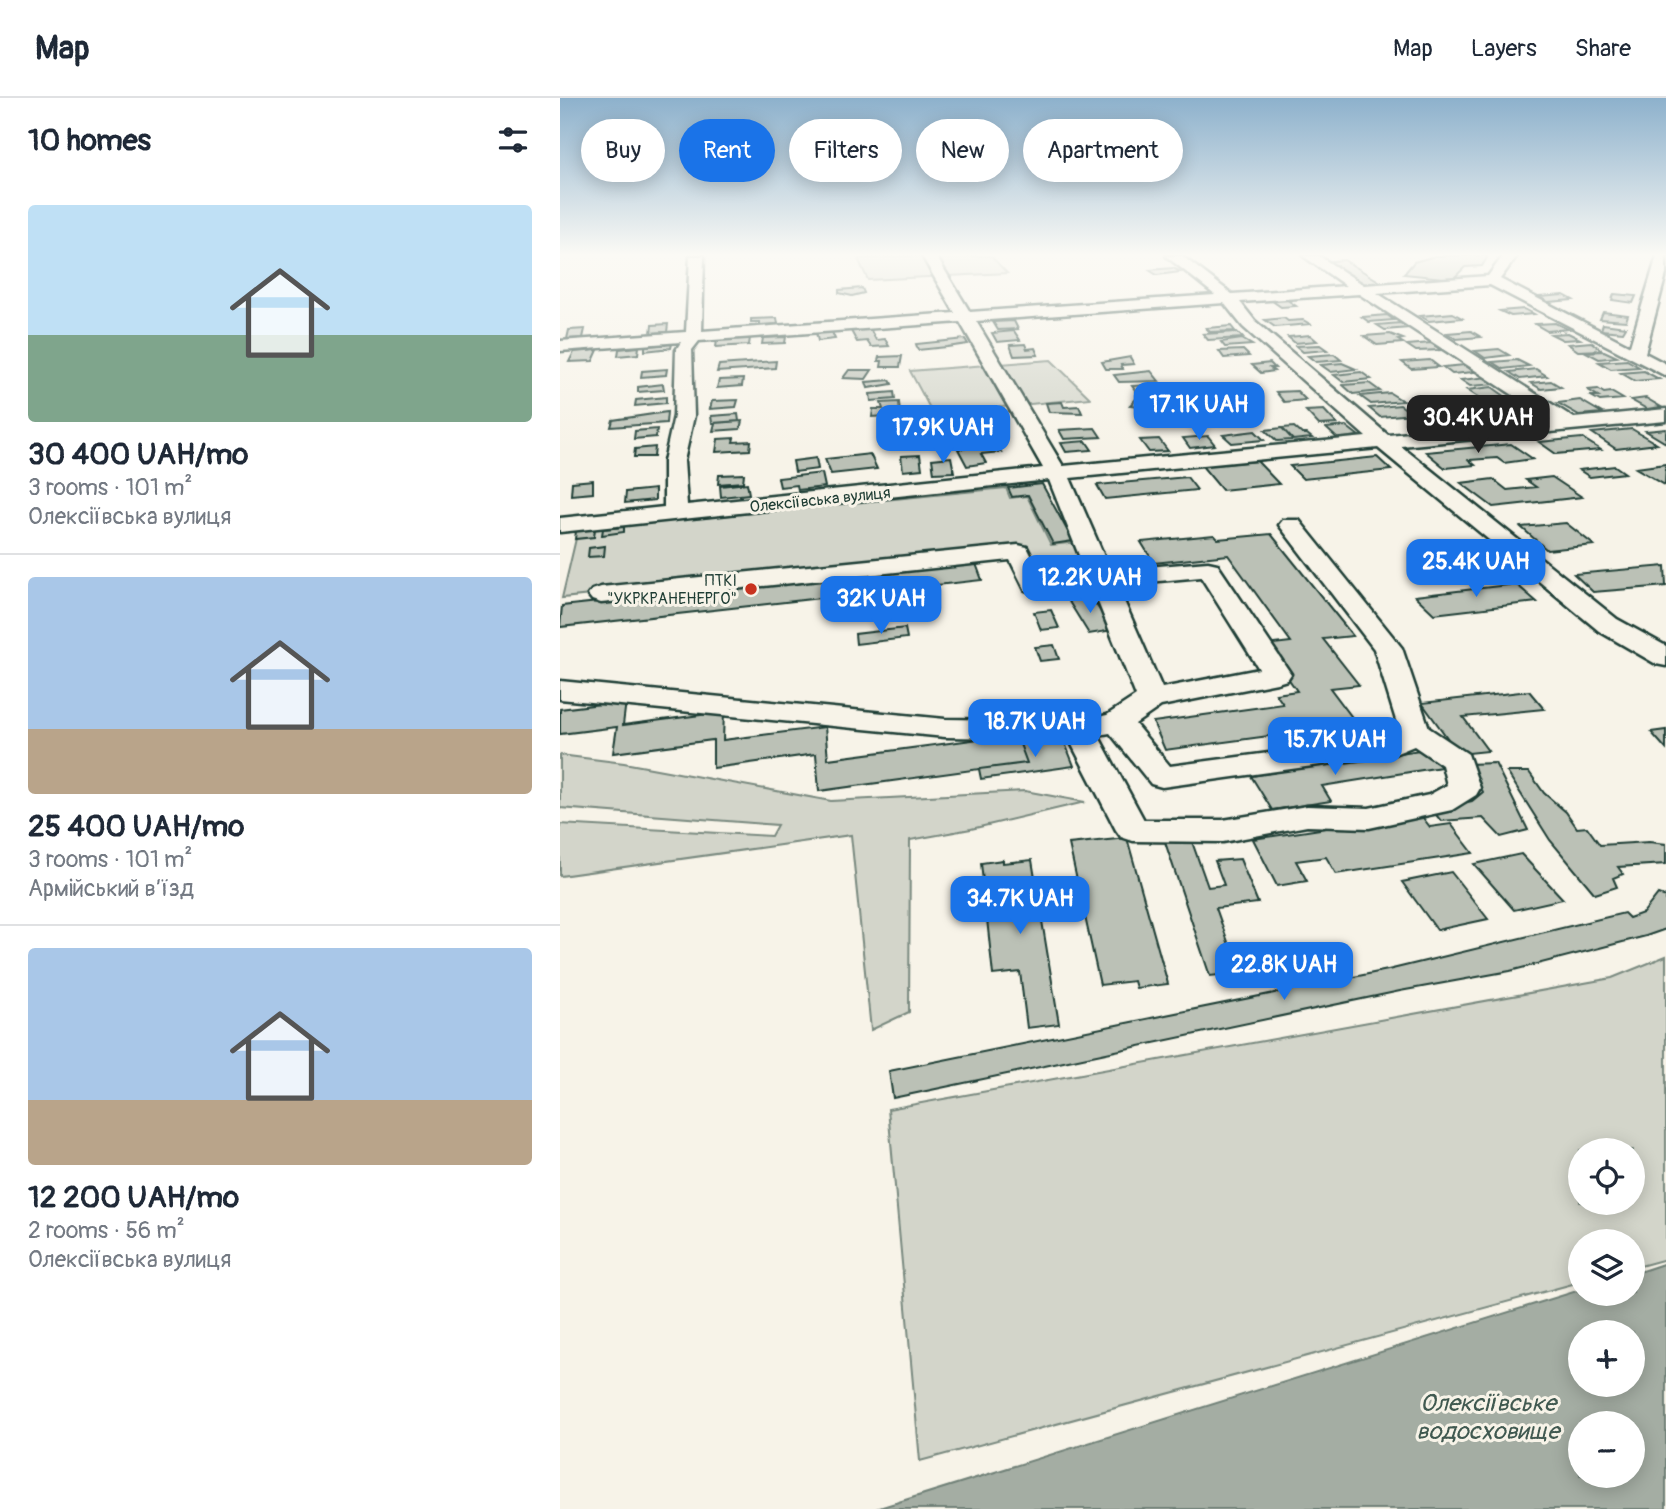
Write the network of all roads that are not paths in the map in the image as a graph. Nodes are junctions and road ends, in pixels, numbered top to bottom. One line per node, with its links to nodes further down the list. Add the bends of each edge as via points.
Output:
1 (695, 322): 8 (street)
2 (911, 322): 8 (street)
3 (968, 322): 15 (street)
4 (1250, 322): 14 (street)
5 (1413, 322): 13 (street)
6 (1572, 322): 10 (street)
7 (1645, 322): 10 (street)
8 (694, 337): 9 (street); 16 (street, via 684,350 684,415 674,461)
9 (560, 346)
10 (1636, 355): 11 (street)
11 (1666, 371)
12 (1666, 415): 13 (street, Олексіївська вулиця)
13 (1570, 424): 14 (street, Олексіївська вулиця)
14 (1384, 442): 15 (street, Олексіївська вулиця); 21 (street, via 1608,625)
15 (1057, 473): 16 (street, Олексіївська вулиця); 19 (street)
16 (676, 513): 17 (street, Олексіївська вулиця)
17 (560, 525)
18 (1291, 525): 26 (street, via 1388,648)
19 (1104, 579): 20 (street, via 1034,585 1018,552); 23 (street); 23 (street, via 1208,569 1277,674)
20 (601, 594)
21 (1666, 659)
22 (560, 690): 25 (lane, via 945,728)
23 (1152, 699): 24 (lane)
24 (1116, 722): 25 (lane); 26 (street, via 1162,777 1392,746)
25 (1080, 730): 26 (street, via 1133,830 1210,831 1307,816 1369,818 1440,803 1464,788 1457,761)
26 (1415, 733)

